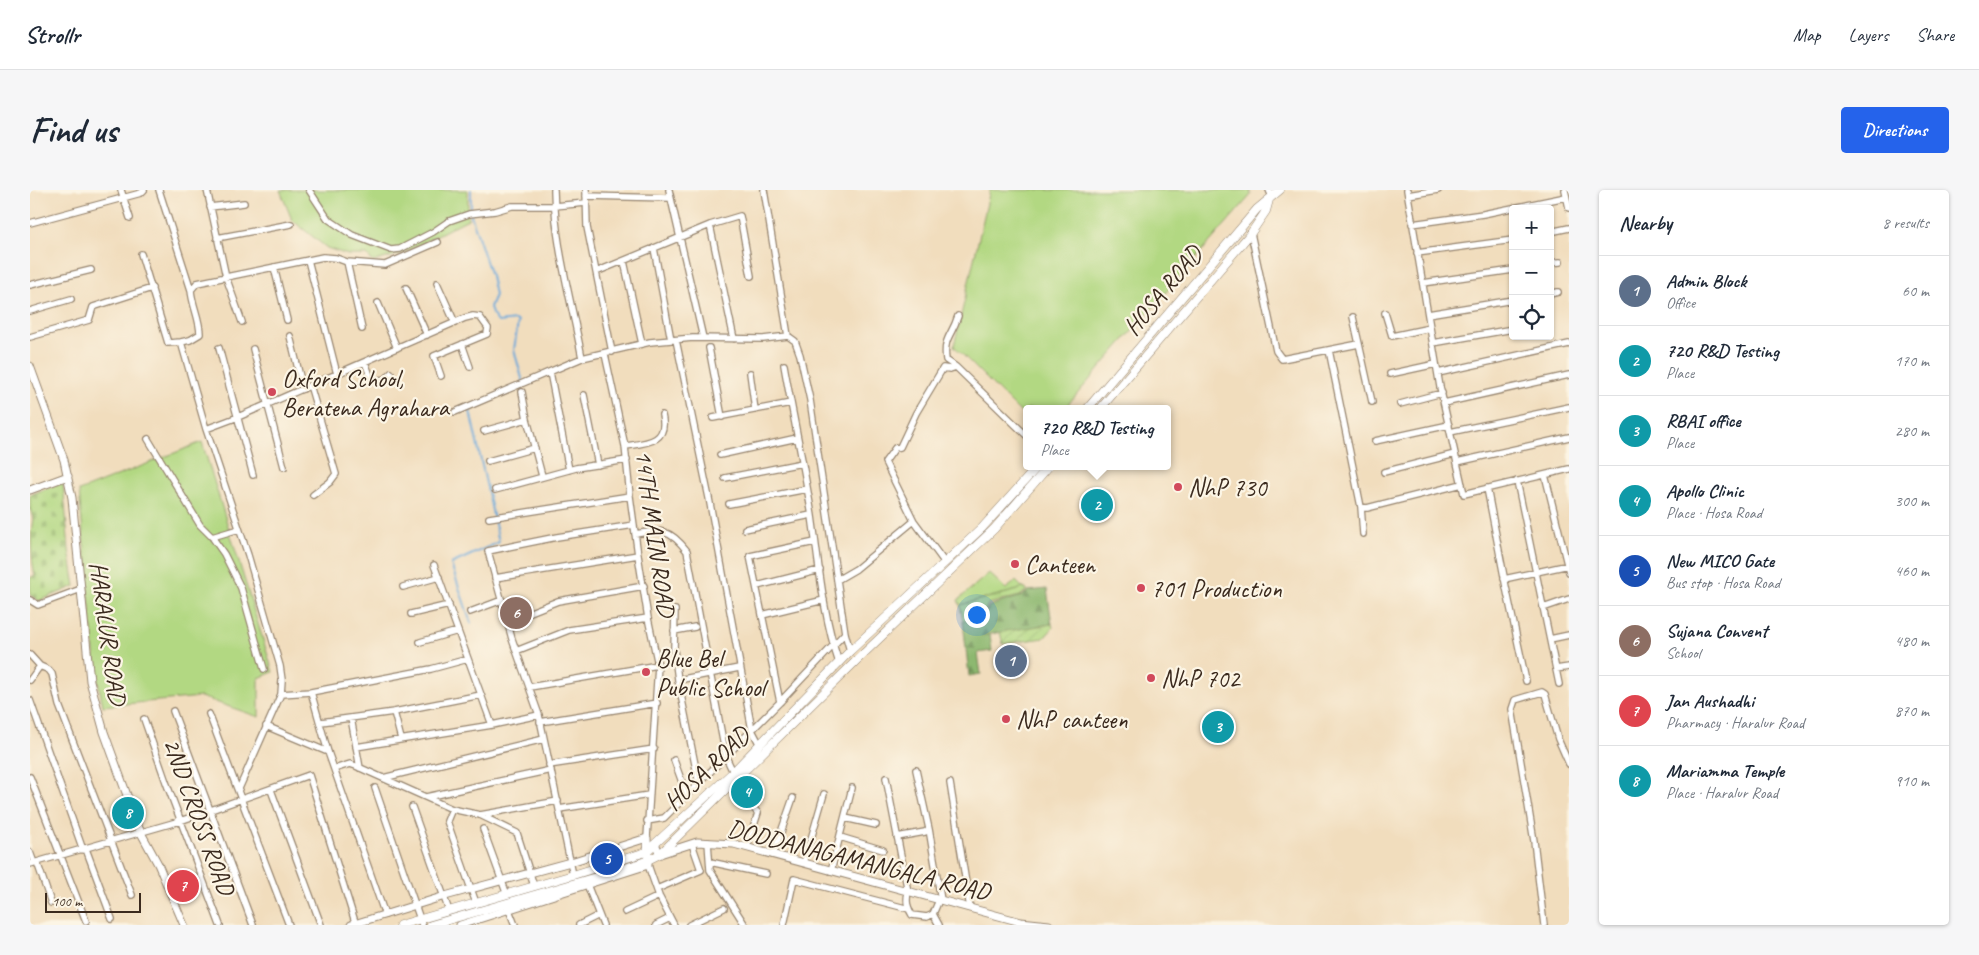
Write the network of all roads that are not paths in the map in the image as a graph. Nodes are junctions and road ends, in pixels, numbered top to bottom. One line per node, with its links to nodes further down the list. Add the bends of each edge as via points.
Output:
1 (121, 190): 15 (street)
2 (144, 190): 15 (street)
3 (160, 190): 54 (street)
4 (207, 190): 21 (street)
5 (309, 190): 20 (street, via 328,219 352,234 391,250 400,249 449,221 472,214 495,212 512,206)
6 (554, 190): 20 (street)
7 (669, 190): 17 (street)
8 (764, 190): 73 (street)
9 (1280, 190): 14 (main road, HOSA ROAD)
10 (1438, 190): 12 (street)
11 (1565, 190): 16 (street)
12 (1407, 192): 27 (street)
13 (586, 193): 17 (street); 19 (street)
14 (1270, 196): 30 (main road, HOSA ROAD, via 1266,211); 116 (main road, HOSA ROAD)
15 (123, 197): 23 (street); 24 (street)
16 (1566, 197): 22 (street); 27 (street)
17 (670, 198): 31 (street)
18 (244, 203): 21 (street)
19 (586, 203): 20 (street); 46 (street, via 586,227)
20 (554, 206): 91 (street)
21 (210, 207): 32 (street)
22 (1569, 208)
23 (130, 218)
24 (30, 223)
25 (291, 224): 32 (street)
26 (710, 224): 31 (street); 47 (street, via 740,216); 76 (street)
27 (1412, 224): 36 (street)
28 (1569, 228): 29 (street)
29 (1554, 231)
30 (1251, 233): 88 (street, via 1276,351 1282,359); 117 (main road, HOSA ROAD)
31 (680, 237): 35 (street); 75 (street)
32 (217, 238): 48 (street)
33 (1509, 241): 36 (street)
34 (438, 242): 40 (street, via 385,264)
35 (654, 248): 39 (street); 77 (street)
36 (1418, 253): 50 (street)
37 (142, 254): 52 (street)
38 (308, 260): 40 (street, via 323,256); 43 (street); 102 (street)
39 (624, 261): 46 (street); 81 (street)
40 (347, 262): 69 (street)
41 (1560, 262): 42 (street)
42 (1554, 263)
43 (274, 267): 48 (street); 65 (street)
44 (91, 270): 51 (street)
45 (1509, 271): 50 (street)
46 (596, 272): 89 (street)
47 (751, 276)
48 (226, 277): 54 (street, via 197,283); 66 (street)
49 (437, 283): 67 (street)
50 (1423, 283): 62 (street)
51 (30, 285)
52 (152, 288): 74 (street, via 93,307 89,320); 78 (street, via 168,343)
53 (406, 288): 71 (street)
54 (191, 290): 78 (street, via 200,334)
55 (1558, 292): 56 (street)
56 (1554, 293)
57 (71, 300): 60 (street)
58 (1509, 301): 62 (street)
59 (378, 303): 85 (street)
60 (30, 311)
61 (1385, 313): 68 (street, via 1392,336)
62 (1428, 314): 68 (street)
63 (958, 316): 97 (street, via 944,349 946,360)
64 (1354, 317): 82 (street)
65 (287, 320)
66 (242, 322)
67 (455, 322): 71 (street); 80 (street, via 480,317 488,328 487,334)
68 (1430, 328): 79 (street)
69 (362, 329)
70 (1509, 331): 79 (street)
71 (427, 335): 85 (street)
72 (290, 336): 107 (street)
73 (788, 336): 76 (street); 183 (street, via 800,355 810,400)
74 (30, 337)
75 (703, 338): 76 (street); 77 (street)
76 (734, 338)
77 (674, 340): 81 (street); 216 (street, via 709,498)
78 (181, 342): 126 (street)
79 (1433, 343): 93 (street)
80 (462, 344): 96 (street); 105 (street, via 434,356)
81 (642, 344): 89 (street)
82 (1359, 344): 88 (street); 111 (street)
83 (1569, 344): 101 (street)
84 (219, 348): 122 (street)
85 (397, 348): 92 (street)
86 (710, 348): 123 (street)
87 (254, 349): 114 (street)
88 (1329, 350): 163 (street)
89 (612, 352): 90 (street)
90 (605, 354): 91 (street); 134 (street, 14TH MAIN ROAD)
91 (582, 358): 98 (street)
92 (365, 362): 99 (street, via 372,381 386,378); 102 (street)
93 (1436, 364): 101 (street); 103 (street)
94 (784, 365): 112 (street)
95 (30, 366): 151 (street, HARALUR ROAD)
96 (470, 367)
97 (956, 367): 129 (street); 166 (street, via 943,368 900,447 895,448 885,462)
98 (550, 372): 120 (street); 145 (street)
99 (391, 373)
100 (750, 373): 119 (street)
101 (1438, 373): 109 (street)
102 (337, 374): 106 (street)
103 (1390, 374)
104 (1569, 375): 113 (street)
105 (440, 376)
106 (310, 386): 107 (street); 160 (street, via 336,474)
107 (303, 389): 114 (street)
108 (522, 392): 125 (street)
109 (1442, 393): 113 (street); 115 (street)
110 (584, 395): 142 (street)
111 (1372, 402)
112 (791, 403): 119 (street); 131 (street)
113 (1444, 403): 127 (street)
114 (267, 404): 122 (street); 143 (street)
115 (1400, 404)
116 (1090, 405)
117 (1103, 405)
118 (1569, 407): 127 (street)
119 (755, 410): 123 (street)
120 (455, 412)
121 (662, 416): 134 (street, via 664,424 657,439)
122 (238, 417): 126 (street); 149 (street)
123 (722, 417): 124 (street)
124 (713, 418)
125 (527, 419): 128 (street); 135 (street)
126 (206, 428): 168 (street)
127 (1449, 428): 133 (street); 136 (street)
128 (484, 431)
129 (1023, 432)
130 (1569, 437): 141 (street)
131 (797, 438): 137 (street); 140 (street)
132 (148, 439): 172 (street, via 200,525)
133 (1375, 441)
134 (625, 446): 138 (street, 14TH MAIN ROAD)
135 (535, 448): 139 (street); 152 (street)
136 (1455, 454): 141 (street); 148 (street)
137 (720, 455)
138 (627, 460): 142 (street); 161 (street, 14TH MAIN ROAD)
139 (488, 461)
140 (802, 462): 153 (street); 157 (street)
141 (1457, 462): 155 (street)
142 (598, 464): 145 (street)
143 (284, 468)
144 (1569, 469): 150 (street)
145 (569, 470): 152 (street)
146 (1034, 470): 175 (main road, HOSA ROAD)
147 (1046, 470): 230 (main road, HOSA ROAD, via 994,529)
148 (1384, 472)
149 (253, 475)
150 (1545, 475): 154 (street); 177 (street)
151 (68, 476): 158 (street); 187 (street, HARALUR ROAD)
152 (542, 476): 159 (street)
153 (725, 478)
154 (1517, 481): 156 (street); 179 (street)
155 (1462, 484): 156 (street, via 1464,494); 163 (street)
156 (1487, 488): 182 (street)
157 (807, 489): 162 (street); 164 (street)
158 (30, 490)
159 (495, 490)
160 (313, 495)
161 (630, 496): 165 (street); 167 (street, 14TH MAIN ROAD)
162 (729, 504)
163 (1361, 507): 171 (street)
164 (812, 515): 169 (street); 173 (street)
165 (489, 518)
166 (914, 521): 175 (street); 183 (street)
167 (634, 525): 170 (street, 14TH MAIN ROAD); 181 (street, via 488,551)
168 (239, 529): 172 (street); 226 (street, via 280,666)
169 (745, 529)
170 (635, 534): 174 (street, 14TH MAIN ROAD); 219 (street, via 666,531 687,551)
171 (1363, 534)
172 (212, 537): 217 (street, via 241,588)
173 (816, 542): 178 (street); 185 (street, via 750,556)
174 (638, 555): 181 (street); 184 (street, 14TH MAIN ROAD)
175 (945, 563): 209 (main road, HOSA ROAD)
176 (434, 565): 180 (street)
177 (1569, 568): 179 (street)
178 (820, 570): 185 (street); 191 (street)
179 (1536, 572): 182 (street); 193 (street)
180 (439, 577): 186 (street); 192 (street)
181 (495, 578): 190 (street)
182 (1504, 579): 222 (street)
183 (838, 580): 203 (street)
184 (644, 586): 198 (street, 14TH MAIN ROAD); 199 (street, via 558,601)
185 (756, 586): 197 (street)
186 (403, 587)
187 (81, 589): 189 (street, via 38,605); 285 (street, HARALUR ROAD, via 90,681 104,732)
188 (1569, 599): 193 (street)
189 (30, 600)
190 (502, 600): 195 (street); 199 (street)
191 (824, 600): 197 (street); 207 (street)
192 (449, 605): 196 (street); 201 (street)
193 (1543, 608): 205 (street)
194 (675, 610): 202 (street)
195 (470, 612)
196 (411, 614)
197 (762, 615): 231 (street)
198 (648, 618): 208 (street, via 569,630); 213 (street, 14TH MAIN ROAD)
199 (508, 621): 208 (street)
200 (694, 627): 202 (street)
201 (458, 631): 206 (street); 211 (street)
202 (674, 631): 221 (street)
203 (845, 633): 207 (street); 209 (street)
204 (1569, 635): 205 (street)
205 (1550, 639): 218 (street)
206 (420, 642)
207 (833, 646): 212 (street); 231 (street)
208 (516, 651): 224 (street)
209 (850, 651): 212 (main road, HOSA ROAD)
210 (30, 655): 214 (street)
211 (468, 660): 225 (street); 227 (street)
212 (839, 663): 228 (main road, HOSA ROAD)
213 (658, 665): 224 (street); 232 (street, 14TH MAIN ROAD)
214 (40, 666): 220 (street); 289 (street, via 52,674 59,705)
215 (1569, 666): 218 (street)
216 (739, 668): 219 (street); 242 (street)
217 (264, 669)
218 (1556, 669): 223 (street)
219 (709, 674): 221 (street); 249 (street)
220 (30, 680)
221 (678, 680): 261 (street)
222 (1526, 681)
223 (1559, 684)
224 (530, 687): 237 (street)
225 (311, 692): 226 (street); 239 (street)
226 (280, 694): 241 (street)
227 (481, 695): 234 (street); 240 (street)
228 (808, 695): 230 (main road); 245 (main road, HOSA ROAD)
229 (30, 700): 294 (street)
230 (818, 700): 262 (main road, HOSA ROAD)
231 (780, 702): 242 (street)
232 (657, 703): 237 (street); 247 (street, 14TH MAIN ROAD)
233 (174, 711): 277 (street)
234 (394, 712): 236 (street); 243 (street)
235 (209, 714): 266 (street)
236 (351, 718): 239 (street); 246 (street)
237 (539, 718): 240 (street); 244 (street)
238 (144, 719): 280 (street, 2ND CROSS ROAD)
239 (321, 722): 248 (street)
240 (492, 725): 243 (street)
241 (266, 726): 248 (street); 266 (street)
242 (752, 730): 245 (street); 249 (street)
243 (401, 739): 246 (street)
244 (544, 739): 253 (street); 258 (street)
245 (760, 745): 256 (main road, HOSA ROAD)
246 (356, 747): 252 (street)
247 (654, 749): 253 (street); 268 (street, 14TH MAIN ROAD)
248 (328, 752): 254 (street)
249 (726, 756): 256 (street); 261 (street)
250 (674, 760): 269 (street)
251 (1569, 764): 357 (street, via 1545,694 1542,692 1514,700 1512,709)
252 (360, 768): 254 (street, via 350,764); 258 (street)
253 (550, 768): 270 (street); 273 (street)
254 (334, 769): 331 (street)
255 (916, 770): 283 (street)
256 (733, 772): 291 (main road, HOSA ROAD)
257 (30, 777): 300 (street)
258 (383, 778): 270 (street)
259 (886, 778): 287 (street)
260 (950, 782): 325 (street)
261 (699, 784): 269 (street)
262 (731, 786): 293 (street, via 758,814); 298 (main road, HOSA ROAD)
263 (376, 788): 323 (street)
264 (852, 788): 279 (street)
265 (271, 790): 272 (street); 343 (street); 344 (street, via 309,775)
266 (238, 791): 272 (street)
267 (824, 794): 305 (street)
268 (649, 795): 276 (street); 281 (street, 14TH MAIN ROAD)
269 (687, 796): 281 (street, via 664,818)
270 (426, 797): 275 (street)
271 (793, 798): 299 (street)
272 (241, 800): 277 (street); 342 (street)
273 (558, 801): 276 (street); 278 (street)
274 (412, 807): 318 (street)
275 (452, 809): 278 (street); 313 (street, via 447,821)
276 (559, 809): 301 (street)
277 (210, 811): 280 (street); 341 (street)
278 (480, 814): 307 (street, via 517,833)
279 (845, 818): 282 (street); 286 (street)
280 (180, 821): 285 (street); 340 (street, 2ND CROSS ROAD)
281 (647, 821): 288 (street, 14TH MAIN ROAD)
282 (876, 825)
283 (929, 829): 287 (street); 320 (street)
284 (483, 830): 310 (street)
285 (140, 831): 289 (street); 339 (street, HARALUR ROAD)
286 (840, 837): 295 (street); 306 (street)
287 (897, 837): 315 (street)
288 (647, 838): 297 (street); 301 (street)
289 (111, 841): 294 (street); 316 (street)
290 (708, 842): 292 (street, DODDANAGAMANGALA ROAD); 293 (street, DODDANAGAMANGALA ROAD); 302 (street)
291 (655, 844): 297 (main road, HOSA ROAD); 298 (street)
292 (692, 844): 298 (street, DODDANAGAMANGALA ROAD); 314 (street, via 701,870)
293 (747, 848): 299 (street, DODDANAGAMANGALA ROAD)
294 (84, 849): 300 (street); 334 (street)
295 (884, 850)
296 (30, 852): 303 (street)
297 (646, 852): 304 (street); 309 (main road, HOSA ROAD)
298 (660, 854): 304 (main road, HOSA ROAD)
299 (773, 855): 305 (street, DODDANAGAMANGALA ROAD)
300 (60, 856): 303 (street); 335 (street)
301 (570, 862): 307 (street); 309 (street)
302 (710, 862): 308 (street); 353 (street, via 710,870)
303 (34, 863): 321 (street)
304 (647, 863): 311 (main road, HOSA ROAD); 314 (street)
305 (804, 863): 306 (street, DODDANAGAMANGALA ROAD)
306 (831, 871): 315 (street, DODDANAGAMANGALA ROAD)
307 (530, 873): 310 (street); 312 (street)
308 (766, 874)
309 (573, 875): 312 (main road, HOSA ROAD)
310 (502, 881): 313 (street); 317 (street)
311 (586, 883): 327 (street); 332 (street); 337 (main road, HOSA ROAD)
312 (534, 886): 317 (main road, HOSA ROAD)
313 (472, 889): 318 (street); 322 (street)
314 (657, 889): 319 (street)
315 (908, 892): 320 (street, DODDANAGAMANGALA ROAD); 326 (street)
316 (132, 895)
317 (507, 895): 322 (main road, HOSA ROAD)
318 (445, 896): 323 (street); 328 (street)
319 (659, 896): 329 (street); 333 (street)
320 (940, 900): 325 (street, DODDANAGAMANGALA ROAD); 330 (street)
321 (51, 903)
322 (476, 904): 328 (main road, HOSA ROAD)
323 (415, 906): 331 (street); 336 (street)
324 (724, 908): 352 (street)
325 (970, 908): 356 (street, DODDANAGAMANGALA ROAD, via 1021,922)
326 (908, 909): 330 (street, via 919,917); 354 (street, via 794,879)
327 (509, 910): 338 (street); 347 (street)
328 (449, 911): 336 (main road, HOSA ROAD)
329 (625, 912)
330 (933, 914): 355 (street)
331 (385, 915): 344 (street)
332 (599, 916): 348 (street); 349 (street)
333 (670, 918): 350 (street); 351 (street)
334 (112, 919)
335 (86, 921)
336 (421, 922): 345 (main road, HOSA ROAD)
337 (458, 922): 338 (street); 346 (main road, HOSA ROAD)
338 (483, 922)
339 (184, 925)
340 (220, 925)
341 (253, 925)
342 (289, 925)
343 (321, 925)
344 (354, 925)
345 (400, 925)
346 (431, 925)
347 (516, 925)
348 (579, 925)
349 (603, 925)
350 (656, 925)
351 (674, 925)
352 (688, 925)
353 (745, 925)
354 (784, 925)
355 (939, 925)
356 (1049, 925)
357 (1544, 925)

